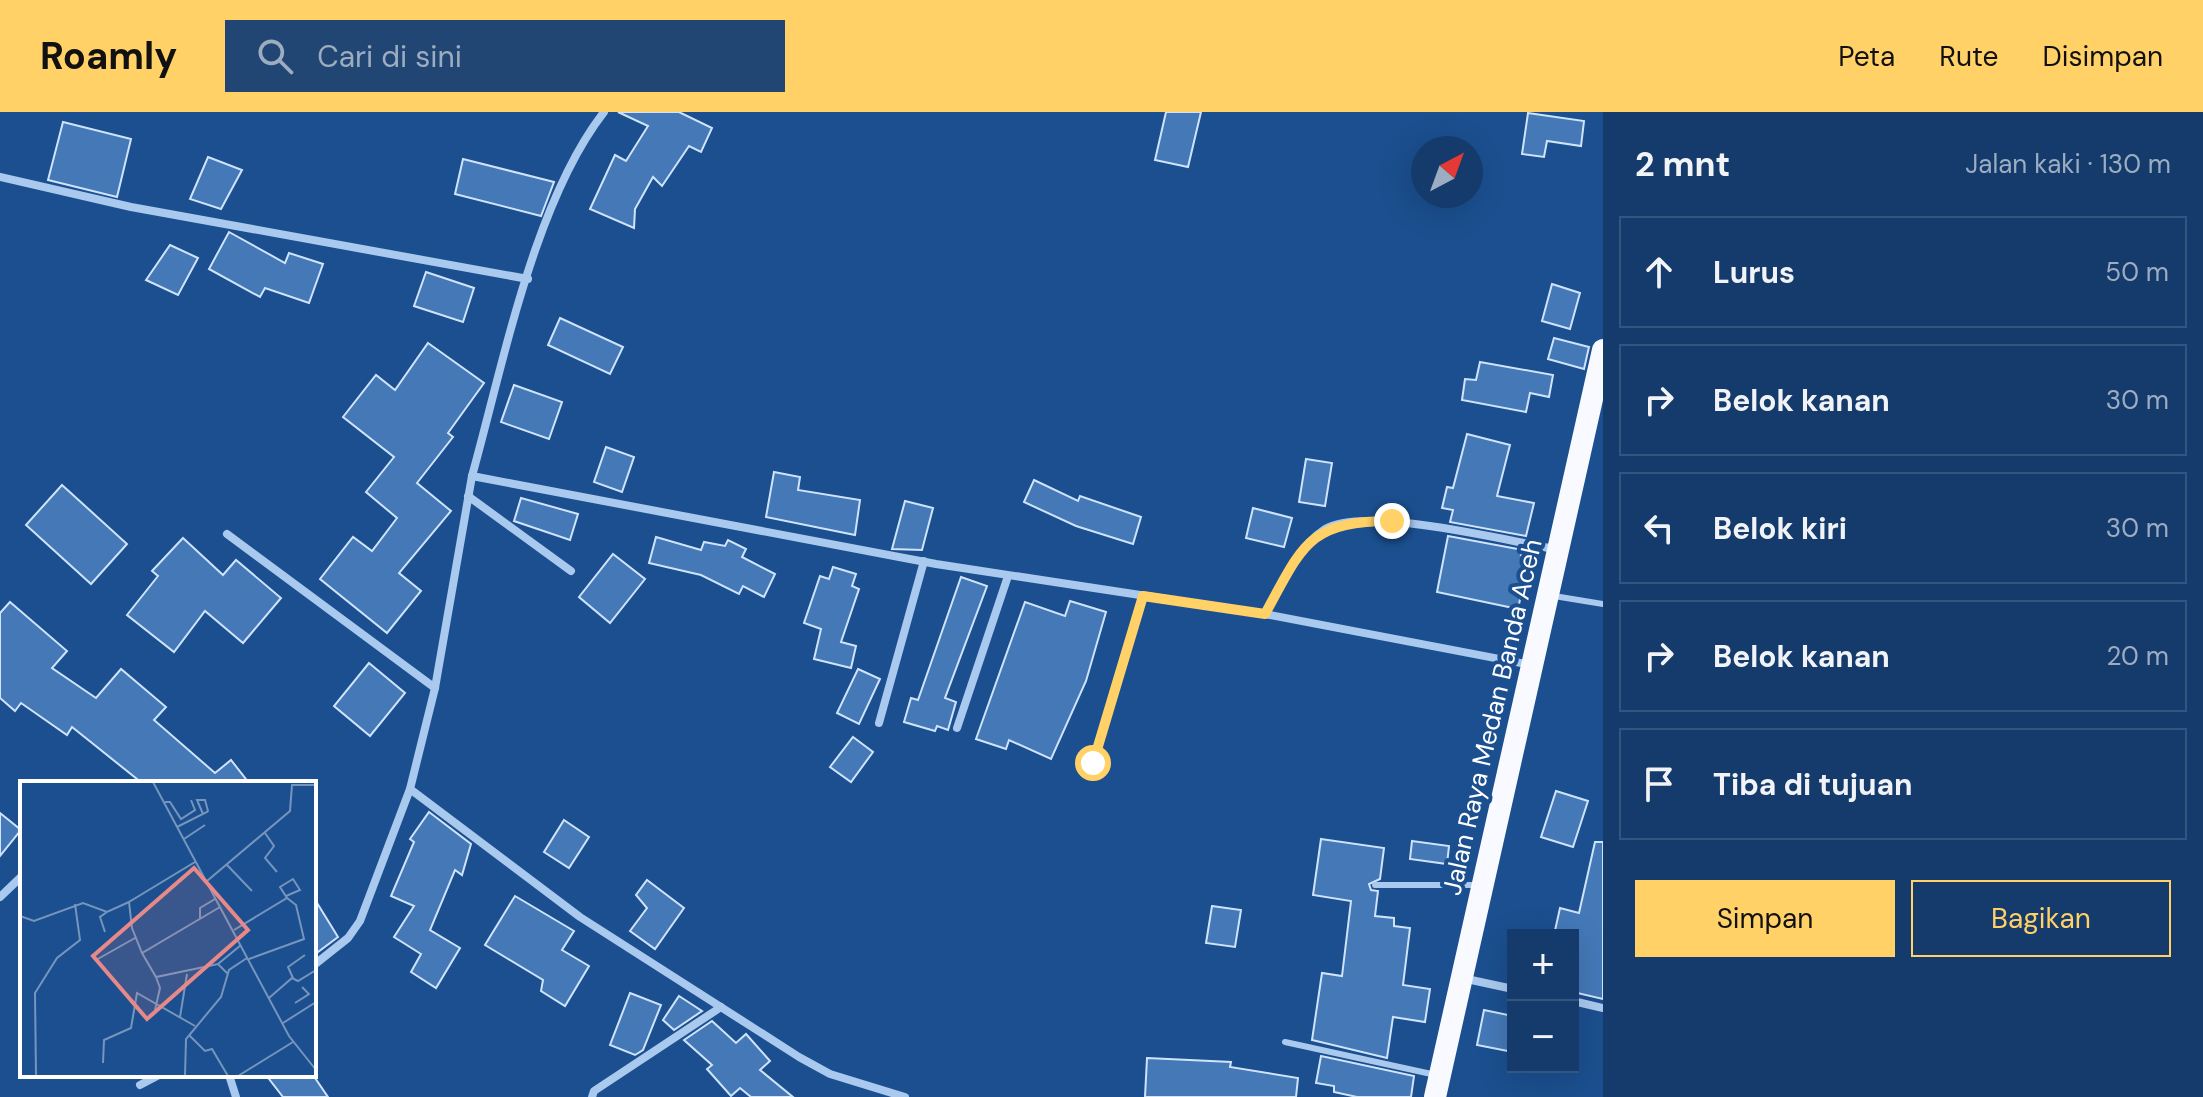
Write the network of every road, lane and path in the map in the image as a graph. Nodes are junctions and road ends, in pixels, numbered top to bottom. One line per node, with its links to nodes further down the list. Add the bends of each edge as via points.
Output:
1 (604, 112): 3 (street, via 582,142 553,202)
2 (0, 177): 3 (street, via 131,207)
3 (528, 279): 5 (street)
4 (1603, 350): 8 (highway, Jalan Raya Medan Banda Aceh)
5 (472, 476): 6 (street); 9 (street)
6 (468, 496): 10 (street); 17 (street)
7 (227, 534): 17 (street)
8 (1560, 549): 12 (highway, Jalan Raya Medan Banda Aceh); 15 (street, via 1392,521 1340,523 1311,541)
9 (924, 561): 11 (street); 18 (street)
10 (571, 571)
11 (1008, 576): 13 (street); 19 (street)
12 (1550, 595): 14 (lane); 16 (highway, Jalan Raya Medan Banda Aceh)
13 (1143, 596): 15 (street); 20 (street)
14 (1603, 604)
15 (1265, 614): 16 (street)
16 (1531, 665): 24 (highway, Jalan Raya Medan Banda Aceh)
17 (435, 688): 21 (street)
18 (879, 723)
19 (957, 728)
20 (1093, 763)
21 (410, 789): 26 (street, via 360,921); 30 (street, via 580,917)
22 (20, 878): 25 (street)
23 (1375, 885): 24 (lane)
24 (1482, 885): 27 (highway, Jalan Raya Medan Banda Aceh)
25 (0, 897)
26 (316, 963)
27 (1461, 978): 28 (street); 36 (highway, Jalan Raya Medan Banda Aceh)
28 (1507, 988)
29 (1579, 1002): 31 (street)
30 (721, 1007): 38 (street); 39 (street, via 819,1069)
31 (1603, 1008)
32 (1285, 1042): 36 (lane)
33 (155, 1077): 35 (street)
34 (230, 1077): 37 (street)
35 (140, 1085)
36 (1437, 1086)
37 (236, 1097)
38 (592, 1097)
39 (905, 1097)

